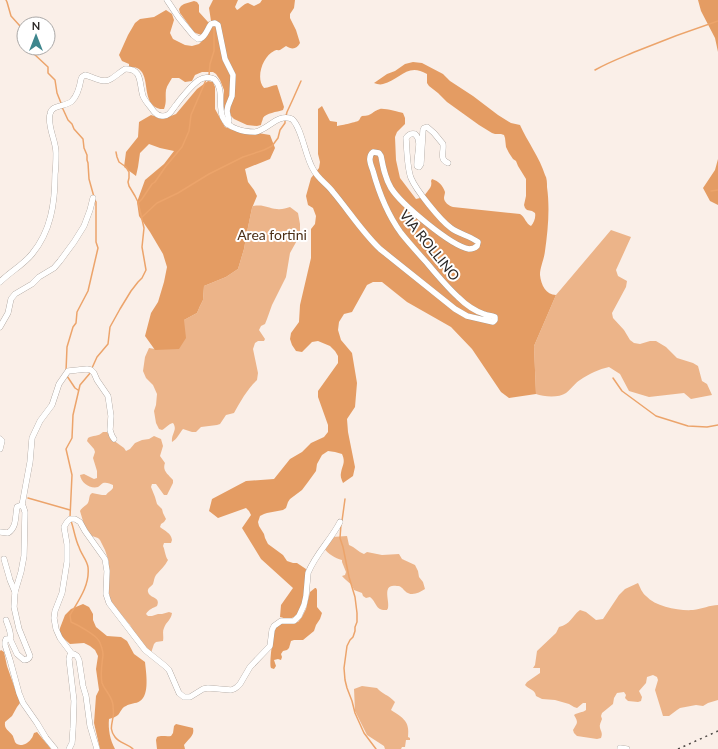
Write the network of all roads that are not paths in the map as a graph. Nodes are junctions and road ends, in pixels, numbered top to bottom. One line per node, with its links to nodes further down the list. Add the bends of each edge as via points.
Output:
1 (167, 0): 2 (street, via 198,39 203,38 211,24 218,25 225,59 233,75)
2 (227, 124): 3 (street, VIA ROLLINO, via 255,132 284,118 292,119 314,172 332,190 371,241 455,309 467,316 493,322 494,316 473,309 458,297 401,232 380,194 369,157 373,152 379,153 386,179 392,190 411,210 456,243 470,249 475,248 478,242 449,227 415,186 410,177 406,138 412,134 419,138 417,166 420,167 423,130 427,127 443,144 443,159); 5 (street, via 221,110 218,84 212,78 200,80 169,114 160,116 147,103 142,85 133,70 125,69 107,81 87,75 82,77 72,102 53,109 50,113 56,153 54,200 46,230 31,256)
3 (448, 163)
4 (93, 198): 6 (street, via 84,226 74,242 54,268 11,299 8,313)
5 (0, 282)
6 (0, 327)
7 (0, 438): 9 (street)
8 (114, 438): 10 (street, via 110,430 108,396 94,373 87,369 68,371 32,438)
9 (0, 449)
10 (22, 505): 12 (street, via 17,507 12,529 8,533); 14 (street, via 25,512 24,556)
11 (340, 522): 17 (street, via 317,555 310,571 304,605 298,618 281,621 274,626 270,646 250,667 236,688 203,689 187,698 179,693 169,670 145,650 109,603 106,594 105,559 80,522 70,519 64,527 67,562 62,593 54,618 58,633)
12 (0, 532)
13 (4, 559): 14 (street)
14 (15, 592): 16 (street, via 14,607 19,629 30,656 28,659 24,660 17,654)
15 (6, 620): 16 (street)
16 (10, 639): 19 (street, via 6,640 5,645 23,703)
17 (72, 654): 20 (street, via 69,659 74,701 72,743); 21 (street, via 79,660 90,726)
18 (620, 748): 22 (street)
19 (55, 749)
20 (69, 749)
21 (97, 749)
22 (627, 749)

